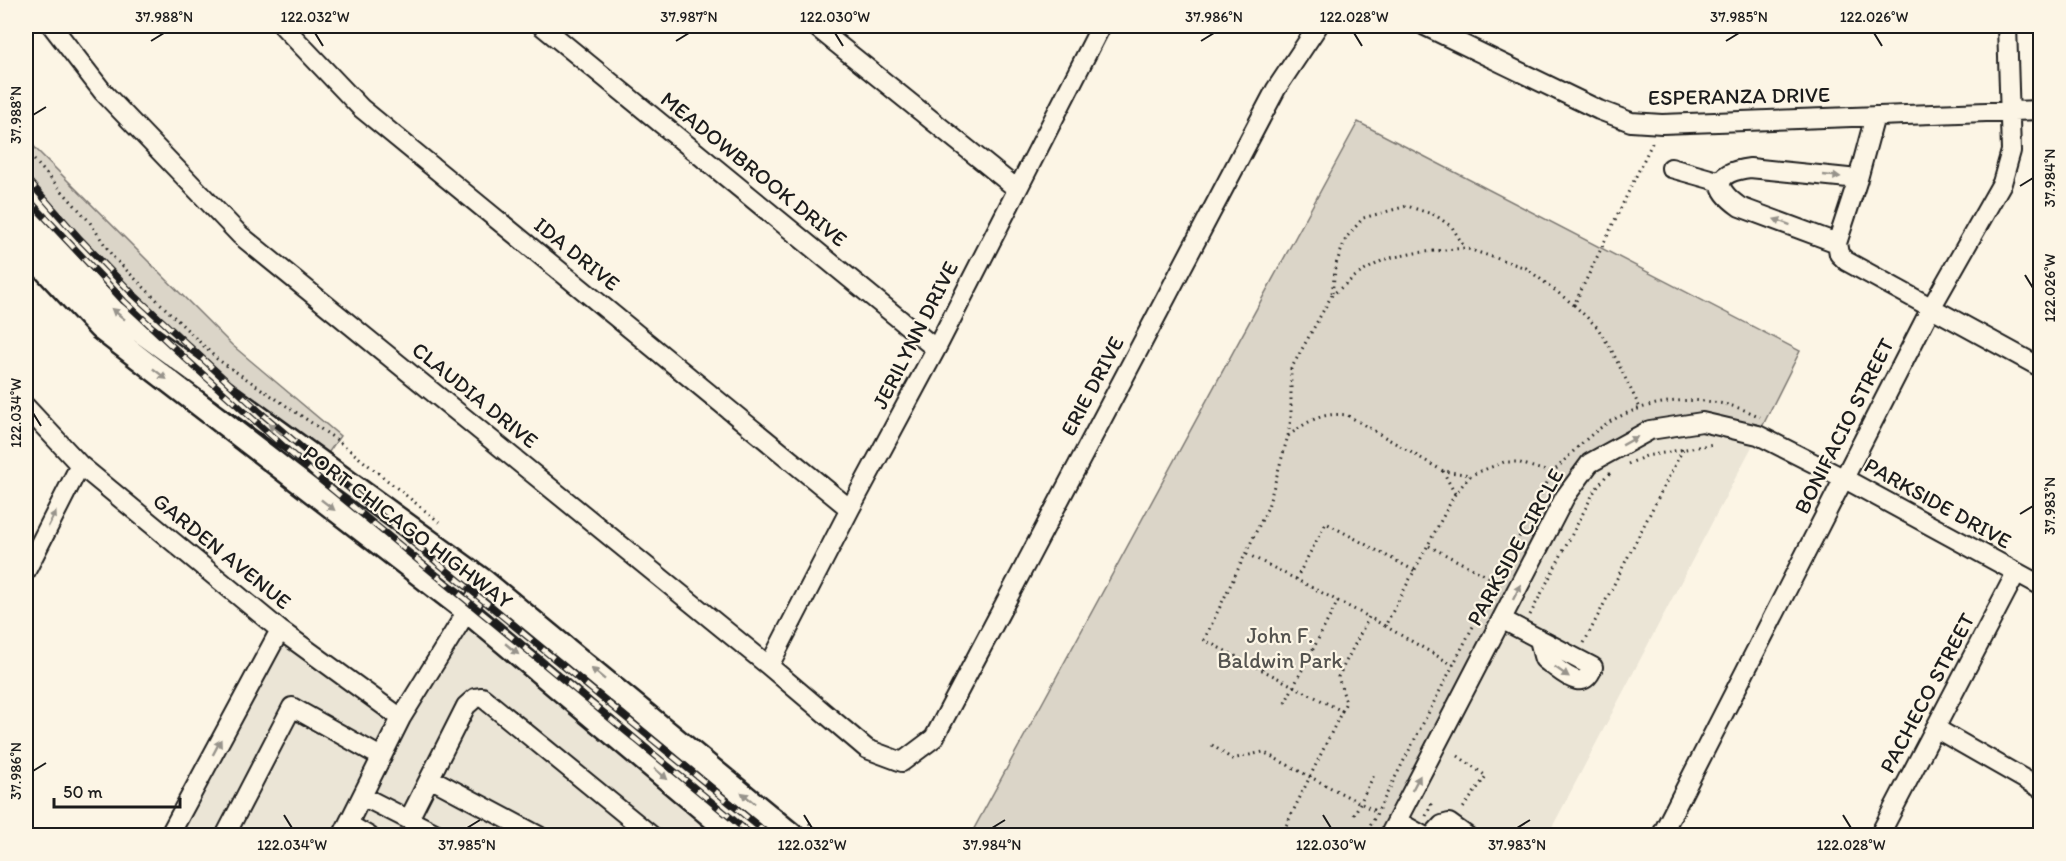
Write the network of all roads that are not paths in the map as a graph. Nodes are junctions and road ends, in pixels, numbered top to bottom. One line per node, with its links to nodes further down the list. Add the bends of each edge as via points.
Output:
1 (52, 26): 34 (street, CLAUDIA DRIVE, via 104,93 240,235)
2 (283, 26): 25 (street, IDA DRIVE, via 362,108)
3 (542, 26): 20 (street, MEADOWBROOK DRIVE)
4 (815, 26): 15 (street)
5 (1101, 26): 15 (street, JERILYNN DRIVE)
6 (1318, 26): 38 (street, ERIE DRIVE, via 1276,88 934,738)
7 (1425, 26): 11 (street, ESPERANZA DRIVE, via 1631,122)
8 (2007, 26): 10 (street, BONIFACIO STREET)
9 (2040, 110): 10 (street, ESPERANZA DRIVE)
10 (2011, 111): 11 (street, ESPERANZA DRIVE); 19 (street, BONIFACIO STREET, via 2011,151 2002,183)
11 (1875, 116): 13 (street)
12 (1671, 168): 14 (street)
13 (1858, 178): 14 (street, one-way to 13, via 1727,174 1750,168); 17 (street)
14 (1721, 182): 17 (street, one-way to 14, via 1740,207 1726,198)
15 (1017, 189): 20 (street, JERILYNN DRIVE)
16 (26, 217): 28 (main road, PORT CHICAGO HIGHWAY, one-way to 16, via 114,312)
17 (1837, 243): 19 (street, via 1839,254 1846,261)
18 (26, 249): 30 (main road, PORT CHICAGO HIGHWAY, one-way to 30, via 100,328)
19 (1932, 308): 21 (street); 24 (street, BONIFACIO STREET)
20 (936, 349): 25 (street, JERILYNN DRIVE)
21 (2040, 367)
22 (26, 407): 23 (street, GARDEN AVENUE)
23 (80, 465): 26 (street, one-way to 23); 32 (street, GARDEN AVENUE)
24 (1845, 479): 27 (street, PARKSIDE DRIVE); 31 (street, PARKSIDE CIRCLE, one-way to 24, via 1565,497 1590,463 1650,430 1702,422 1758,435); 55 (street, BONIFACIO STREET)
25 (850, 509): 34 (street, JERILYNN DRIVE)
26 (26, 571)
27 (2016, 573): 29 (street, PARKSIDE DRIVE); 36 (street, PACHECO STREET)
28 (485, 582): 30 (street); 43 (main road, PORT CHICAGO HIGHWAY, one-way to 28)
29 (2040, 585)
30 (467, 611): 35 (street); 53 (main road, PORT CHICAGO HIGHWAY, one-way to 53)
31 (1503, 620): 33 (street); 44 (street, PARKSIDE CIRCLE, one-way to 31)
32 (280, 630): 35 (street, GARDEN AVENUE); 47 (street, one-way to 32)
33 (1586, 663)
34 (769, 666): 38 (street, CLAUDIA DRIVE, via 867,749)
35 (401, 718): 37 (street)
36 (1935, 728): 40 (street); 56 (street, PACHECO STREET)
37 (381, 757): 41 (street); 48 (street, via 292,707)
38 (902, 762)
39 (430, 778): 42 (street); 51 (street); 52 (street, via 466,706 482,697)
40 (2040, 788)
41 (362, 796): 42 (street); 45 (street)
42 (409, 819): 50 (street)
43 (800, 828)
44 (1393, 828): 46 (street)
45 (345, 830): 49 (street)
46 (1425, 834): 54 (street, via 1449,823)
47 (169, 836)
48 (225, 836)
49 (369, 836)
50 (441, 836)
51 (539, 836)
52 (652, 836)
53 (735, 836)
54 (1467, 836)
55 (1661, 836)
56 (1879, 836)

